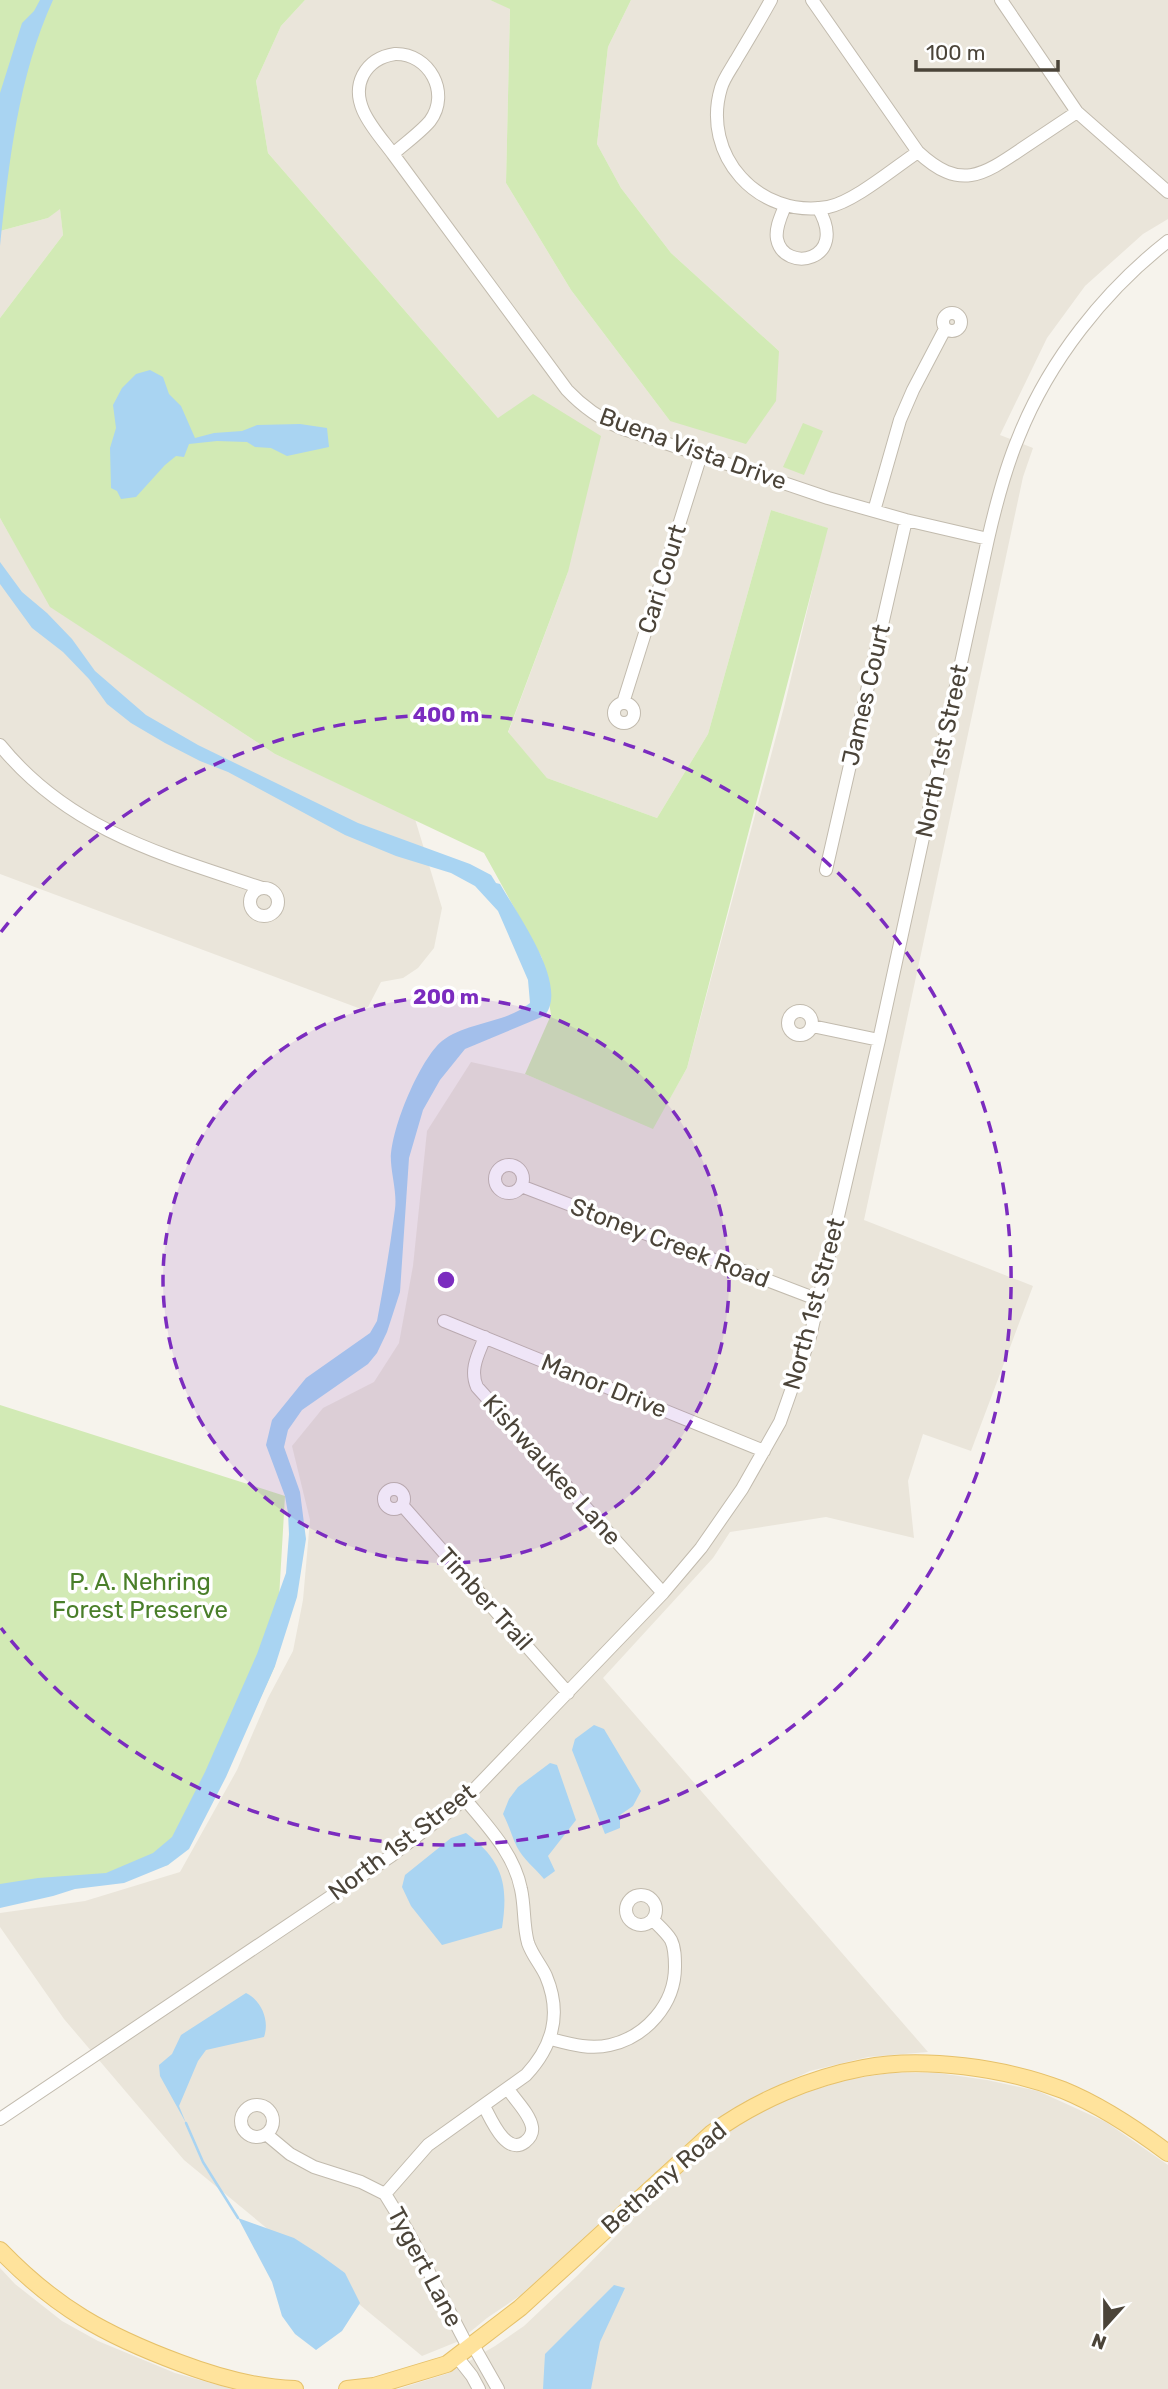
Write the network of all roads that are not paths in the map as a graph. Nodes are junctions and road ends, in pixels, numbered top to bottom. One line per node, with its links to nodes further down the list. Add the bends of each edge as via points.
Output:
1 (771, 0): 8 (street, via 724,81 717,123 733,168 748,185)
2 (812, 0): 5 (street)
3 (1001, 0): 4 (street)
4 (1077, 112): 5 (street, via 979,174 946,172); 7 (street)
5 (918, 152): 9 (street, via 853,197)
6 (393, 154): 6 (street, Buena Vista Drive, via 365,116 358,93 362,76 372,63 401,54 425,65 435,79 438,97 430,121); 12 (street, Buena Vista Drive, via 578,401 611,423)
7 (1168, 192)
8 (785, 206): 9 (street); 9 (street, via 778,242 793,257 807,259 820,252 826,241 827,226)
9 (818, 208)
10 (1168, 241): 15 (street, North 1st Street, via 1103,303 1058,363 1019,436)
11 (945, 329): 13 (street, via 900,420)
12 (701, 455): 13 (street, Buena Vista Drive); 16 (street, Cari Court)
13 (874, 511): 14 (street, Buena Vista Drive)
14 (906, 520): 15 (street, Buena Vista Drive); 18 (street, James Court)
15 (988, 539): 21 (street, North 1st Street)
16 (624, 703)
17 (0, 745): 19 (street, via 27,776 98,827)
18 (826, 870)
19 (262, 888)
20 (812, 1026): 21 (street)
21 (879, 1040): 23 (street, North 1st Street)
22 (521, 1186): 23 (street, Stoney Creek Road)
23 (820, 1300): 26 (street, North 1st Street, via 802,1364)
24 (444, 1321): 25 (street, Manor Drive)
25 (485, 1336): 26 (street, Manor Drive); 28 (street, Kishwaukee Lane, via 472,1376 477,1387)
26 (764, 1451): 28 (street, North 1st Street, via 702,1548)
27 (402, 1505): 29 (street, Timber Trail)
28 (663, 1593): 29 (street, North 1st Street)
29 (568, 1693): 30 (street, North 1st Street)
30 (465, 1799): 32 (street, via 503,1846 518,1877 528,1943 552,1993); 35 (street, North 1st Street, via 391,1856)
31 (653, 1920): 32 (street, via 671,1938 675,1955 673,1983 656,2017 638,2033 611,2045 580,2046)
32 (551, 2039): 33 (street, via 533,2067)
33 (508, 2090): 34 (street); 34 (street, via 532,2125 524,2143 506,2141)
34 (484, 2106): 38 (street, via 428,2145)
35 (0, 2119)
36 (266, 2134): 38 (street, Tygert Lane, via 306,2163)
37 (1168, 2153): 40 (main road, Bethany Road, via 1125,2122 1064,2091 990,2071 909,2064 863,2068 821,2079 752,2108 712,2133 528,2301)
38 (385, 2194): 40 (street, Tygert Lane)
39 (0, 2250): 41 (main road, via 49,2296 125,2342 225,2379)
40 (466, 2350): 42 (main road, Bethany Road, via 447,2364 422,2373); 43 (street, Tygert Lane); 44 (street, Tygert Lane)
41 (295, 2389)
42 (347, 2389)
43 (480, 2389)
44 (498, 2389)

